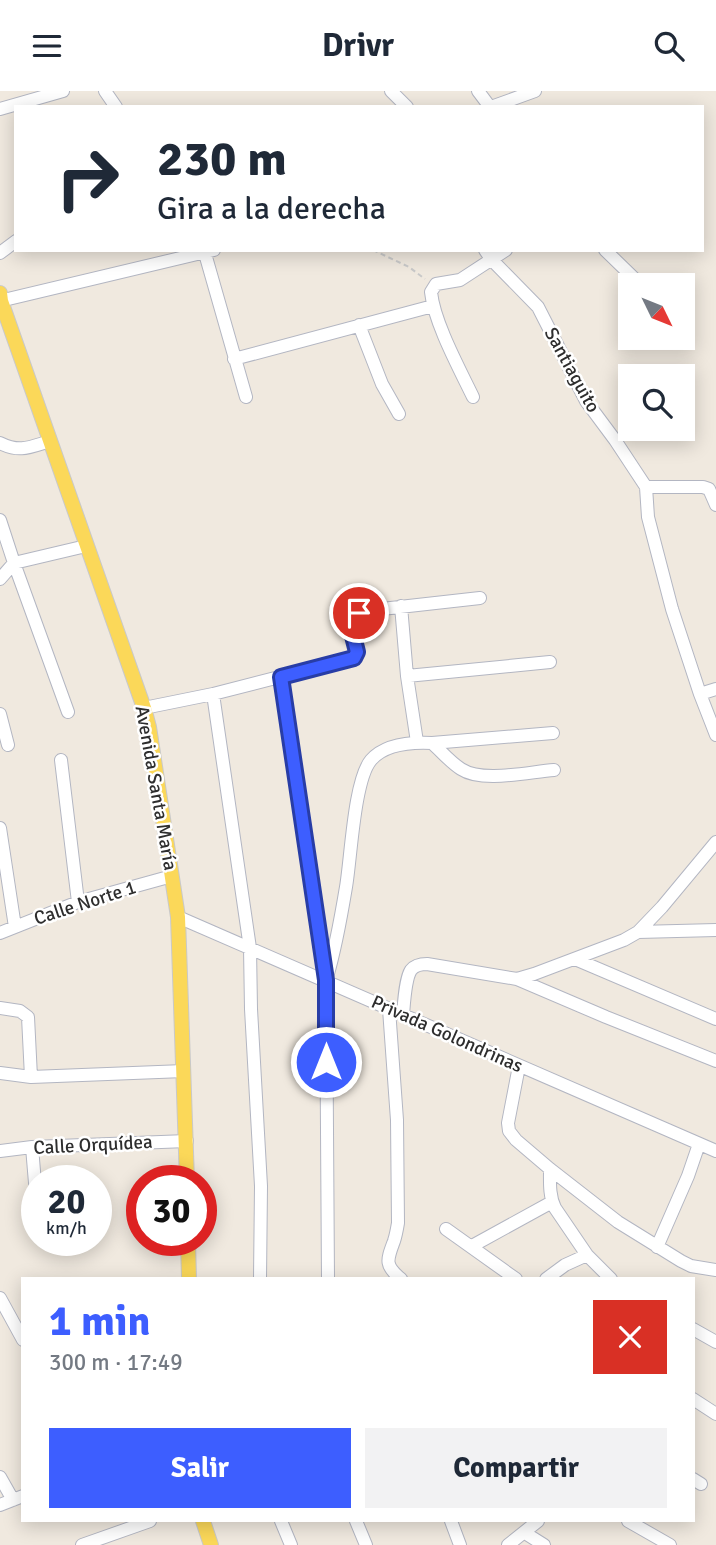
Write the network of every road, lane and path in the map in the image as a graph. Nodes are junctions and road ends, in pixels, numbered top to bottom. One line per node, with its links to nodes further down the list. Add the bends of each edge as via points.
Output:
1 (63, 91): 8 (street)
2 (391, 91): 5 (street)
3 (478, 91): 6 (street)
4 (535, 91): 7 (street)
5 (405, 105)
6 (489, 105)
7 (496, 105)
8 (0, 109)
9 (203, 252): 16 (street)
10 (207, 252): 19 (street)
11 (377, 252): 15 (path)
12 (607, 252): 14 (street)
13 (488, 255): 15 (street, via 460,280); 25 (street, Santiaguito, via 538,307 586,401)
14 (629, 273)
15 (434, 286): 17 (street)
16 (0, 299): 23 (main road, Avenida Santa María)
17 (433, 306): 18 (street); 21 (street)
18 (359, 325): 19 (street); 22 (street)
19 (234, 359): 20 (street)
20 (246, 397)
21 (472, 397)
22 (399, 414)
23 (50, 442): 24 (street, via 19,450); 28 (main road, Avenida Santa María)
24 (0, 443)
25 (646, 487): 26 (street, via 703,487 709,489); 38 (street, via 648,517)
26 (716, 505)
27 (0, 520): 29 (street)
28 (86, 546): 29 (street); 39 (main road, Avenida Santa María)
29 (13, 563): 30 (street); 40 (street)
30 (0, 579)
31 (480, 598): 32 (street)
32 (401, 607): 34 (street); 35 (street, via 364,611 354,618 350,624 357,652 354,658)
33 (550, 662): 34 (street)
34 (407, 676): 44 (street)
35 (281, 677): 37 (street); 61 (street)
36 (716, 689): 38 (street)
37 (213, 694): 39 (street); 58 (street)
38 (700, 694): 43 (street)
39 (144, 708): 51 (main road, Avenida Santa María)
40 (68, 712)
41 (0, 714): 46 (street)
42 (553, 733): 45 (street)
43 (716, 735)
44 (417, 742): 45 (street); 61 (street, via 384,750 364,774)
45 (432, 743): 48 (street, via 474,775)
46 (8, 745)
47 (61, 760): 52 (street)
48 (554, 770)
49 (0, 828): 54 (street)
50 (716, 842): 56 (street)
51 (172, 876): 52 (street, Calle Norte 1); 53 (main road, Avenida Santa María)
52 (78, 902): 54 (street, Calle Norte 1)
53 (178, 917): 58 (street, Privada Golondrinas); 68 (main road, Avenida Santa María)
54 (15, 927): 57 (street, Calle Norte 1)
55 (716, 930): 56 (street)
56 (638, 932): 59 (street)
57 (0, 933)
58 (250, 948): 61 (street, Privada Golondrinas); 87 (street, via 261,1186)
59 (575, 959): 60 (street); 65 (street)
60 (517, 979): 64 (street, via 420,965 408,977); 66 (street)
61 (326, 980): 63 (street, Privada Golondrinas); 88 (street)
62 (0, 1008): 70 (street, via 28,1017)
63 (389, 1009): 64 (street, Privada Golondrinas); 89 (street, via 398,1223 388,1259)
64 (403, 1015): 67 (street, Privada Golondrinas)
65 (716, 1019)
66 (716, 1061)
67 (519, 1066): 72 (street, Privada Golondrinas); 78 (street, via 509,1131)
68 (184, 1071): 70 (street); 71 (main road, Avenida Santa María)
69 (0, 1073): 70 (street)
70 (31, 1076)
71 (187, 1141): 73 (street, Calle Orquídea); 77 (main road, Avenida Santa María)
72 (699, 1144): 75 (street, Privada Golondrinas); 82 (street)
73 (32, 1147): 74 (street, Calle Orquídea); 76 (street)
74 (0, 1151)
75 (716, 1151)
76 (34, 1165)
77 (187, 1165)
78 (550, 1169): 79 (street); 82 (street)
79 (552, 1202): 81 (street); 83 (street)
80 (446, 1229): 81 (street)
81 (471, 1246): 90 (street)
82 (657, 1247): 85 (street, via 691,1266)
83 (587, 1255): 91 (street); 92 (street)
84 (188, 1256): 86 (main road)
85 (716, 1270)
86 (189, 1277)
87 (260, 1277)
88 (328, 1277)
89 (399, 1277)
90 (513, 1277)
91 (549, 1277)
92 (609, 1277)
93 (0, 1298): 95 (street)
94 (695, 1330): 96 (street)
95 (21, 1336)
96 (716, 1342)
97 (695, 1400): 98 (street)
98 (716, 1414)
99 (0, 1477): 100 (street)
100 (18, 1498): 101 (street)
101 (0, 1505)
102 (147, 1522): 110 (street)
103 (203, 1522): 111 (main road)
104 (281, 1522): 112 (street)
105 (356, 1522): 113 (street)
106 (451, 1522): 114 (street)
107 (537, 1522): 109 (street)
108 (630, 1522): 117 (street)
109 (525, 1533): 115 (street); 116 (street)
110 (82, 1545)
111 (211, 1545)
112 (291, 1545)
113 (366, 1545)
114 (460, 1545)
115 (509, 1545)
116 (544, 1545)
117 (670, 1545)

